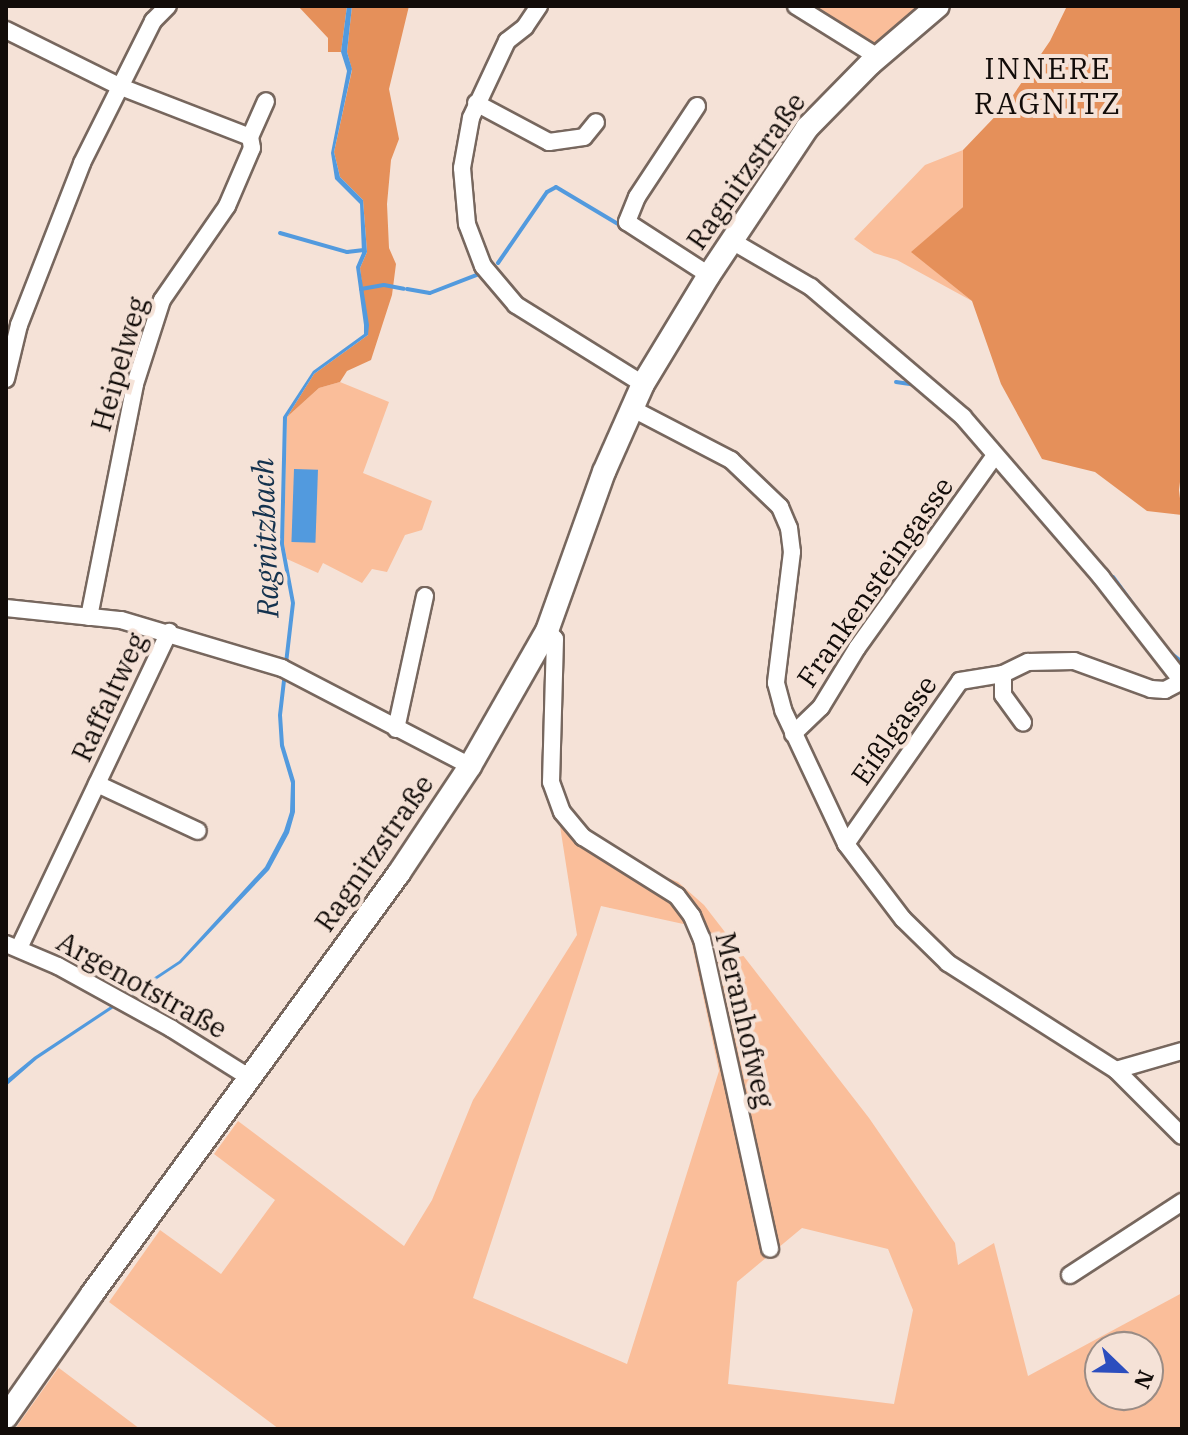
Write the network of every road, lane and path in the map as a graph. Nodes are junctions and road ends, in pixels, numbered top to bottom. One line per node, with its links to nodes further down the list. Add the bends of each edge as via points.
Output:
1 (168, 6): 7 (street, via 153,21)
2 (539, 6): 9 (street, via 507,41)
3 (796, 6): 6 (street)
4 (938, 6): 6 (main road, Ragnitzstraße)
5 (6, 30): 7 (street)
6 (878, 57): 13 (main road, Ragnitzstraße, via 807,128)
7 (121, 87): 12 (street); 15 (street, via 50,240)
8 (266, 101): 12 (street, Heipelweg)
9 (476, 103): 11 (street, via 549,142 584,137); 16 (street, via 461,189 483,266 527,314)
10 (697, 106): 14 (street, Ragnitzstraße, via 637,197 627,222)
11 (596, 122)
12 (250, 137): 21 (street, Heipelweg, via 252,148 227,206 162,300 135,384)
13 (732, 241): 14 (main road, Ragnitzstraße); 18 (street, via 821,295 963,417)
14 (709, 275): 16 (main road, Ragnitzstraße)
15 (6, 379)
16 (643, 384): 17 (main road, Ragnitzstraße)
17 (631, 408): 22 (main road, Ragnitzstraße); 28 (street, via 731,460 780,507 792,552 776,683)
18 (995, 455): 25 (street); 28 (street, Frankensteingasse, via 821,707)
19 (425, 596): 27 (street)
20 (9, 614): 21 (street)
21 (89, 617): 23 (street)
22 (547, 631): 29 (main road, Ragnitzstraße); 39 (street, Meranhofweg, via 555,639 551,782 562,812 583,837 677,896 692,916 702,939)
23 (169, 632): 27 (street, via 282,668); 30 (street, Raffaltweg)
24 (1003, 674): 25 (street, Eißlgasse, via 1028,662 1074,661 1151,689 1165,690); 26 (street, via 1003,695); 32 (street, Eißlgasse, via 960,681)
25 (1182, 681)
26 (1023, 723)
27 (396, 729): 29 (street)
28 (793, 734): 32 (street)
29 (470, 766): 36 (main road, Ragnitzstraße)
30 (97, 784): 31 (street, Raffaltweg); 33 (street, Raffaltweg)
31 (198, 831)
32 (846, 844): 35 (street, via 903,919 948,963)
33 (12, 946): 36 (street, Argenotstraße, via 172,1029)
34 (1182, 1051): 35 (street)
35 (1116, 1070): 37 (street)
36 (250, 1078): 41 (main road, Ragnitzstraße)
37 (1182, 1136)
38 (1182, 1202): 40 (street)
39 (770, 1249)
40 (1070, 1275)
41 (6, 1417)

